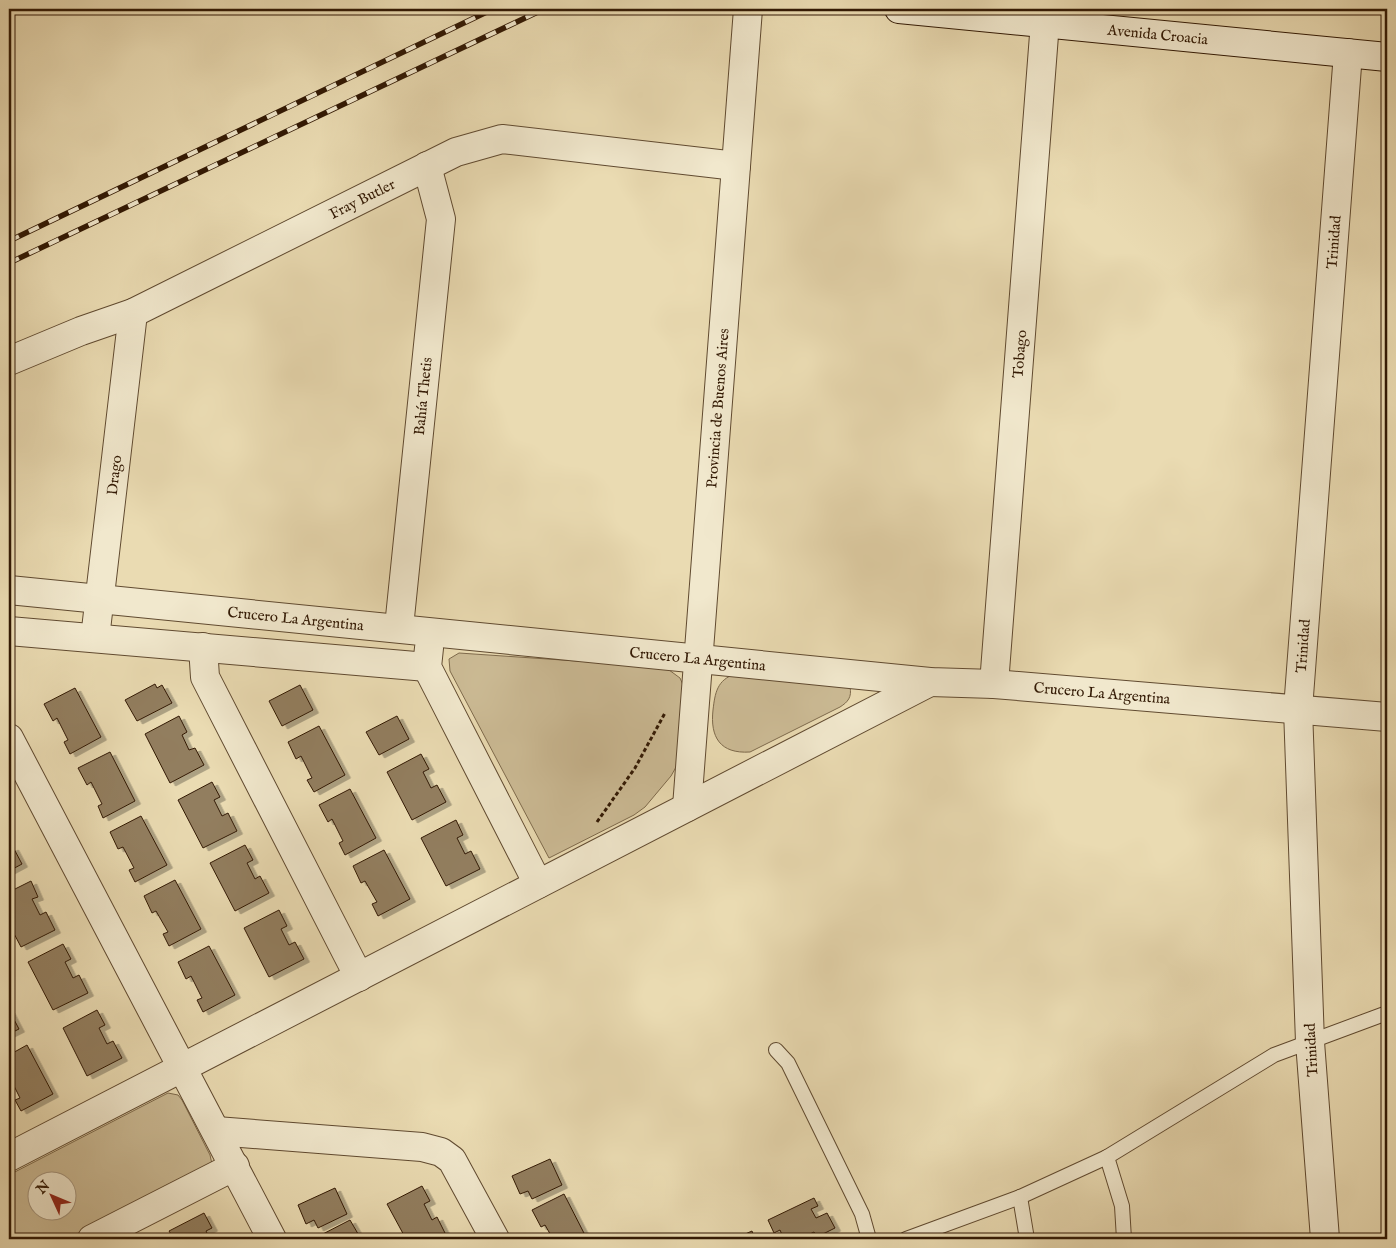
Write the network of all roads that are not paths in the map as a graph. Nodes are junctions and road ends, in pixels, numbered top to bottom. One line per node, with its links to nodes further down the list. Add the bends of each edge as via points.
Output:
1 (748, 9): 7 (street, Provincia de Buenos Aires)
2 (900, 9): 3 (street, Avenida Croacia)
3 (1045, 22): 4 (street, Avenida Croacia); 20 (street, Tobago)
4 (1348, 53): 5 (street, Avenida Croacia); 21 (street, Trinidad)
5 (1387, 57)
6 (427, 166): 7 (street, Fray Butler, via 456,152 502,139); 8 (street, Fray Butler); 12 (street, Bahía Thetis, via 441,219)
7 (736, 166): 17 (street, Provincia de Buenos Aires)
8 (133, 313): 9 (street, Fray Butler); 11 (street, Drago)
9 (9, 361)
10 (9, 590): 11 (street, Crucero La Argentina)
11 (102, 598): 12 (street, Crucero La Argentina); 15 (street, Drago)
12 (399, 627): 14 (street, Crucero La Argentina)
13 (9, 631): 15 (street)
14 (431, 631): 17 (street, Crucero La Argentina); 18 (street)
15 (95, 638): 16 (street)
16 (203, 647): 18 (street); 26 (street, via 205,677)
17 (698, 660): 19 (street, Crucero La Argentina); 24 (street, Provincia de Buenos Aires)
18 (427, 666): 25 (street)
19 (930, 682): 20 (street, Crucero La Argentina); 24 (street)
20 (994, 684): 21 (street, Crucero La Argentina)
21 (1298, 709): 22 (street, Crucero La Argentina); 28 (street, Trinidad)
22 (1387, 717)
23 (9, 738): 30 (street)
24 (687, 808): 25 (street)
25 (538, 884): 26 (street)
26 (359, 977): 30 (street)
27 (1387, 1013): 28 (lane)
28 (1310, 1042): 33 (lane, via 1274,1055); 43 (street, Trinidad)
29 (776, 1050): 39 (lane, via 788,1063 862,1214)
30 (182, 1068): 31 (street); 32 (street)
31 (216, 1131): 34 (street); 38 (street, via 422,1146 441,1152 452,1160)
32 (9, 1157)
33 (1107, 1158): 35 (lane); 42 (lane, via 1122,1206)
34 (234, 1166): 36 (street); 37 (street)
35 (1020, 1197): 40 (lane); 41 (lane)
36 (92, 1239)
37 (272, 1239)
38 (495, 1239)
39 (869, 1239)
40 (906, 1239)
41 (1027, 1239)
42 (1124, 1239)
43 (1325, 1239)

